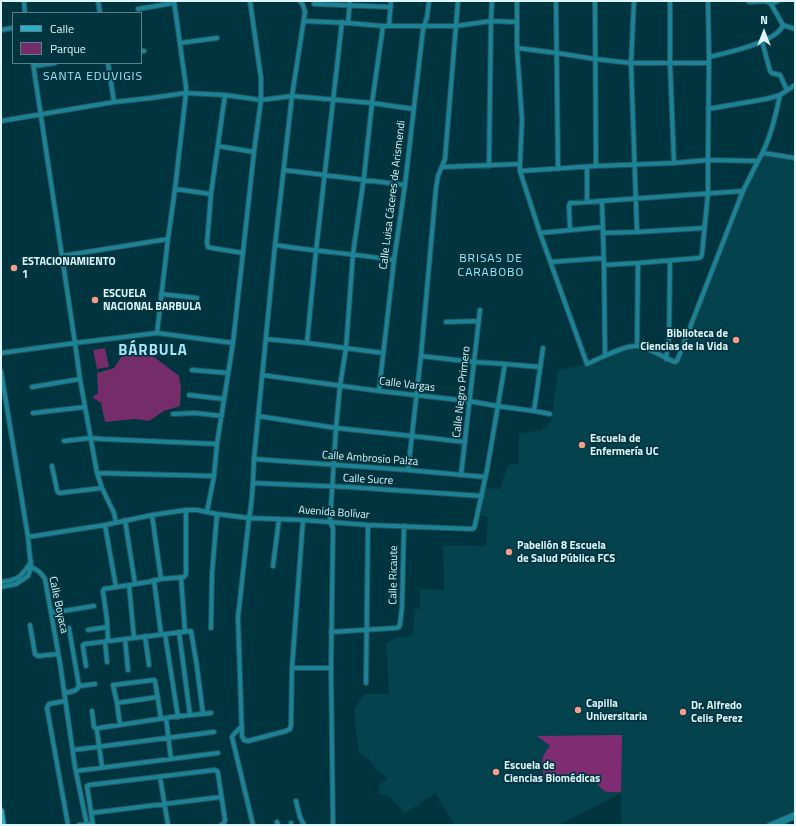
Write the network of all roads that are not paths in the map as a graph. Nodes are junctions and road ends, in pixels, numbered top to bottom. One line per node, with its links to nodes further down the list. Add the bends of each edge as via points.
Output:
1 (24, 1): 23 (street)
2 (98, 1): 24 (street)
3 (250, 1): 57 (street, via 261,78)
4 (300, 1): 25 (street, via 305,12)
5 (391, 1): 21 (street)
6 (429, 1): 30 (street, Calle Luisa Cáceres de Arismendi)
7 (458, 1): 34 (street)
8 (492, 1): 26 (street)
9 (517, 1): 28 (street)
10 (556, 1): 42 (street)
11 (596, 1): 44 (street)
12 (634, 1): 45 (street)
13 (670, 1): 46 (street)
14 (708, 1): 43 (street)
15 (748, 1): 20 (street, via 765,1)
16 (778, 1): 20 (street)
17 (174, 2): 22 (street); 40 (street)
18 (350, 3): 19 (street); 21 (street); 29 (street)
19 (314, 4)
20 (771, 4): 31 (street)
21 (390, 7): 33 (street)
22 (138, 10)
23 (25, 12)
24 (100, 12)
25 (304, 21): 27 (street); 56 (street)
26 (490, 21): 28 (street); 34 (street); 75 (street)
27 (342, 22): 29 (street); 58 (street)
28 (516, 22): 41 (street)
29 (348, 23): 32 (street)
30 (424, 25): 33 (street); 34 (street); 61 (street, Calle Luisa Cáceres de Arismendi)
31 (784, 25): 36 (street); 39 (street, via 777,33)
32 (382, 26): 33 (street); 60 (street)
33 (389, 26)
34 (456, 26): 74 (street, via 445,159)
35 (12, 28): 37 (street)
36 (795, 28)
37 (1, 30)
38 (217, 38): 40 (street)
39 (762, 41): 43 (street); 52 (street, via 770,71 780,75)
40 (180, 43): 53 (street)
41 (517, 48): 42 (street); 72 (street, via 522,120)
42 (557, 53): 44 (street); 78 (street)
43 (709, 57): 47 (street)
44 (595, 59): 45 (street); 76 (street)
45 (631, 63): 46 (street); 73 (street)
46 (670, 63): 47 (street); 71 (street)
47 (709, 63): 62 (street)
48 (44, 64): 50 (street)
49 (108, 64): 59 (street)
50 (34, 65): 63 (street)
51 (795, 85): 52 (street)
52 (787, 90): 55 (street)
53 (186, 93): 54 (street); 59 (street); 84 (street)
54 (225, 95): 57 (street); 65 (street)
55 (780, 95): 62 (street); 67 (street)
56 (292, 96): 57 (street); 58 (street); 79 (street)
57 (261, 100): 66 (street)
58 (333, 100): 60 (street); 81 (street)
59 (114, 102): 63 (street)
60 (372, 103): 61 (street); 82 (street)
61 (413, 109): 83 (street, Calle Luisa Cáceres de Arismendi)
62 (708, 109): 69 (street)
63 (41, 114): 64 (street); 102 (street)
64 (1, 121)
65 (218, 146): 66 (street); 87 (street)
66 (254, 152): 100 (street)
67 (763, 153): 68 (street); 70 (street)
68 (795, 158)
69 (708, 160): 70 (street); 71 (street); 86 (street)
70 (758, 161): 85 (street)
71 (674, 163): 73 (street)
72 (520, 164): 75 (street); 80 (street)
73 (634, 165): 76 (street); 88 (street)
74 (442, 166): 75 (street); 124 (street, via 436,188)
75 (489, 166)
76 (596, 166): 77 (street)
77 (587, 167): 78 (street); 89 (street)
78 (558, 169): 80 (street)
79 (284, 170): 81 (street); 98 (street)
80 (520, 171): 95 (street)
81 (325, 175): 82 (street); 99 (street)
82 (363, 180): 83 (street); 101 (street)
83 (405, 185): 104 (street, Calle Luisa Cáceres de Arismendi)
84 (175, 189): 87 (street); 97 (street)
85 (743, 191): 86 (street); 126 (street, via 677,361)
86 (708, 193): 88 (street); 92 (street)
87 (211, 194): 100 (street, via 206,243 208,247)
88 (636, 198): 90 (street); 94 (street)
89 (587, 201): 90 (street); 93 (street, via 570,204)
90 (602, 201): 91 (street)
91 (603, 227): 93 (street); 96 (street)
92 (704, 228): 94 (street); 105 (street, via 701,257)
93 (570, 230): 95 (street)
94 (637, 232): 96 (street)
95 (540, 233): 106 (street)
96 (603, 233): 103 (street)
97 (168, 240): 102 (street); 109 (street)
98 (275, 245): 99 (street); 115 (street)
99 (316, 251): 101 (street); 118 (street)
100 (243, 253): 117 (street)
101 (353, 254): 104 (street); 120 (street)
102 (62, 256): 116 (street)
103 (604, 258): 106 (street); 108 (street)
104 (394, 260): 122 (street, Calle Luisa Cáceres de Arismendi)
105 (670, 261): 107 (street); 126 (street, via 669,338)
106 (551, 262): 125 (street, via 587,364)
107 (638, 263): 108 (street); 119 (street)
108 (604, 265): 125 (street)
109 (162, 294): 110 (street); 114 (street)
110 (197, 298)
111 (480, 310): 113 (street, Calle Negro Primero)
112 (446, 322): 113 (street)
113 (479, 322): 127 (street, Calle Negro Primero)
114 (157, 334): 116 (street); 117 (street)
115 (266, 339): 118 (street); 133 (street)
116 (76, 343): 123 (street); 134 (street)
117 (233, 343): 132 (street)
118 (307, 343): 120 (street)
119 (637, 346): 125 (street); 126 (street)
120 (346, 348): 122 (street); 135 (street)
121 (543, 348): 129 (street)
122 (383, 353): 137 (street, Calle Luisa Cáceres de Arismendi)
123 (1, 354)
124 (421, 356): 127 (street); 139 (street)
125 (605, 356)
126 (666, 359)
127 (474, 362): 128 (street); 141 (street, Calle Negro Primero)
128 (504, 364): 129 (street); 142 (street, Avenida Bolívar)
129 (540, 367): 144 (street)
130 (192, 370): 132 (street)
131 (1, 371): 181 (street)
132 (228, 373): 140 (street)
133 (262, 375): 135 (street, Calle Vargas); 149 (street)
134 (80, 379): 136 (street); 143 (street)
135 (340, 386): 137 (street, Calle Vargas); 150 (street)
136 (32, 387)
137 (379, 391): 139 (street, Calle Vargas)
138 (189, 395): 140 (street)
139 (416, 396): 141 (street, Calle Vargas); 151 (street)
140 (224, 399): 148 (street)
141 (469, 401): 142 (street, Calle Vargas); 154 (street, Calle Negro Primero)
142 (497, 406): 144 (street, Calle Vargas); 163 (street, Avenida Bolívar)
143 (85, 407): 145 (street); 152 (street)
144 (534, 410): 147 (street, Calle Vargas)
145 (33, 413)
146 (174, 414): 148 (street)
147 (550, 414)
148 (222, 416): 155 (street)
149 (258, 416): 150 (street); 156 (street)
150 (336, 428): 151 (street); 157 (street)
151 (412, 436): 154 (street); 159 (street)
152 (91, 438): 153 (street); 155 (street); 160 (street)
153 (64, 441)
154 (465, 442): 161 (street, Calle Negro Primero)
155 (217, 444): 162 (street)
156 (254, 459): 157 (street, Calle Ambrosio Palza); 164 (street)
157 (334, 465): 159 (street, Calle Ambrosio Palza); 165 (street)
158 (52, 466): 166 (street, via 57,490 60,493)
159 (408, 470): 161 (street, Calle Ambrosio Palza)
160 (97, 473): 162 (street); 166 (street)
161 (461, 475): 163 (street, Calle Ambrosio Palza)
162 (214, 476): 169 (street)
163 (485, 477): 167 (street, Avenida Bolívar)
164 (253, 483): 165 (street, Calle Sucre); 172 (street)
165 (332, 487): 167 (street, Calle Sucre); 177 (street)
166 (102, 488): 176 (street)
167 (482, 496): 180 (street, Avenida Bolívar, via 472,529)
168 (186, 510): 169 (street, Avenida Bolívar); 171 (street, Avenida Bolívar); 185 (street, via 186,574)
169 (207, 512): 170 (street, Avenida Bolívar)
170 (217, 514): 172 (street, Avenida Bolívar); 198 (street)
171 (152, 515): 174 (street, Avenida Bolívar); 186 (street)
172 (249, 518): 173 (street, Avenida Bolívar); 230 (street, via 238,617)
173 (278, 519): 175 (street, Avenida Bolívar); 183 (street)
174 (125, 520): 176 (street, Avenida Bolívar); 189 (street)
175 (303, 520): 177 (street, Avenida Bolívar); 213 (street)
176 (116, 522): 178 (street, Avenida Bolívar)
177 (330, 522): 179 (street, Avenida Bolívar); 203 (street, via 333,528)
178 (104, 525): 181 (street, Avenida Bolívar); 192 (street)
179 (368, 525): 180 (street, Avenida Bolívar); 199 (street)
180 (404, 526): 199 (street, Calle Ricaute, via 402,607 399,627)
181 (28, 537): 182 (street)
182 (31, 562): 184 (street); 188 (street, via 23,574 13,581)
183 (273, 566)
184 (31, 567): 191 (street, via 28,576 16,584); 194 (street, Calle Boyaca, via 40,572 46,580)
185 (181, 577): 186 (street); 201 (street)
186 (161, 579): 187 (street)
187 (154, 580): 189 (street); 204 (street)
188 (1, 582)
189 (135, 584): 190 (street)
190 (129, 585): 192 (street); 206 (street)
191 (1, 587)
192 (116, 587): 196 (street, via 103,590)
193 (94, 606): 194 (street)
194 (51, 613): 209 (street, Calle Boyaca)
195 (30, 625): 209 (street, via 35,654)
196 (107, 627): 200 (street); 208 (street)
197 (69, 628): 218 (street)
198 (211, 628)
199 (367, 629): 203 (street); 216 (street)
200 (88, 630)
201 (185, 631): 202 (street); 225 (street, via 191,631)
202 (179, 632): 204 (street); 226 (street)
203 (331, 632): 214 (street)
204 (163, 634): 205 (street); 227 (street)
205 (145, 636): 206 (street); 211 (street)
206 (134, 638): 207 (street)
207 (125, 639): 208 (street); 215 (street)
208 (106, 641): 210 (street); 212 (street, via 83,645)
209 (58, 654): 219 (street, Calle Boyaca)
210 (107, 662)
211 (149, 665)
212 (86, 666)
213 (292, 668): 214 (street); 230 (street, via 290,729 248,741 242,736)
214 (331, 668): 257 (street)
215 (128, 670)
216 (366, 683)
217 (95, 684): 218 (street)
218 (78, 686): 219 (street, via 76,690)
219 (64, 693): 221 (street, Calle Boyaca)
220 (158, 697): 222 (street); 222 (street, via 154,680 115,685 113,687); 228 (street)
221 (65, 701): 235 (street, Calle Boyaca); 250 (street, via 49,704 47,708)
222 (117, 703): 229 (street)
223 (92, 711): 231 (street, via 94,727)
224 (211, 713): 225 (street)
225 (203, 714): 226 (street)
226 (190, 715): 227 (street)
227 (178, 717): 228 (street)
228 (163, 719): 229 (street); 233 (street)
229 (120, 725): 231 (street)
230 (242, 726): 255 (street, via 232,737)
231 (97, 729): 234 (street)
232 (214, 732): 233 (street)
233 (168, 737): 234 (street); 237 (street)
234 (98, 746): 235 (street); 238 (street)
235 (72, 750): 239 (street, Calle Boyaca)
236 (218, 753): 237 (street)
237 (171, 758): 238 (street)
238 (102, 767): 239 (street)
239 (76, 771): 252 (street, Calle Boyaca)
240 (160, 777): 241 (street, via 215,770); 243 (street); 244 (street, via 86,786)
241 (221, 797): 243 (street); 254 (street, via 225,820)
242 (296, 801): 256 (street)
243 (164, 804): 244 (street); 253 (street)
244 (91, 813): 248 (street)
245 (795, 814): 258 (street)
246 (1, 815): 249 (street)
247 (795, 817): 259 (street)
248 (93, 824): 252 (street)
249 (3, 825)
250 (68, 825)
251 (79, 825): 252 (street)
252 (87, 825)
253 (168, 825)
254 (221, 825)
255 (253, 825)
256 (304, 825)
257 (333, 825)
258 (769, 825)
259 (777, 825)

